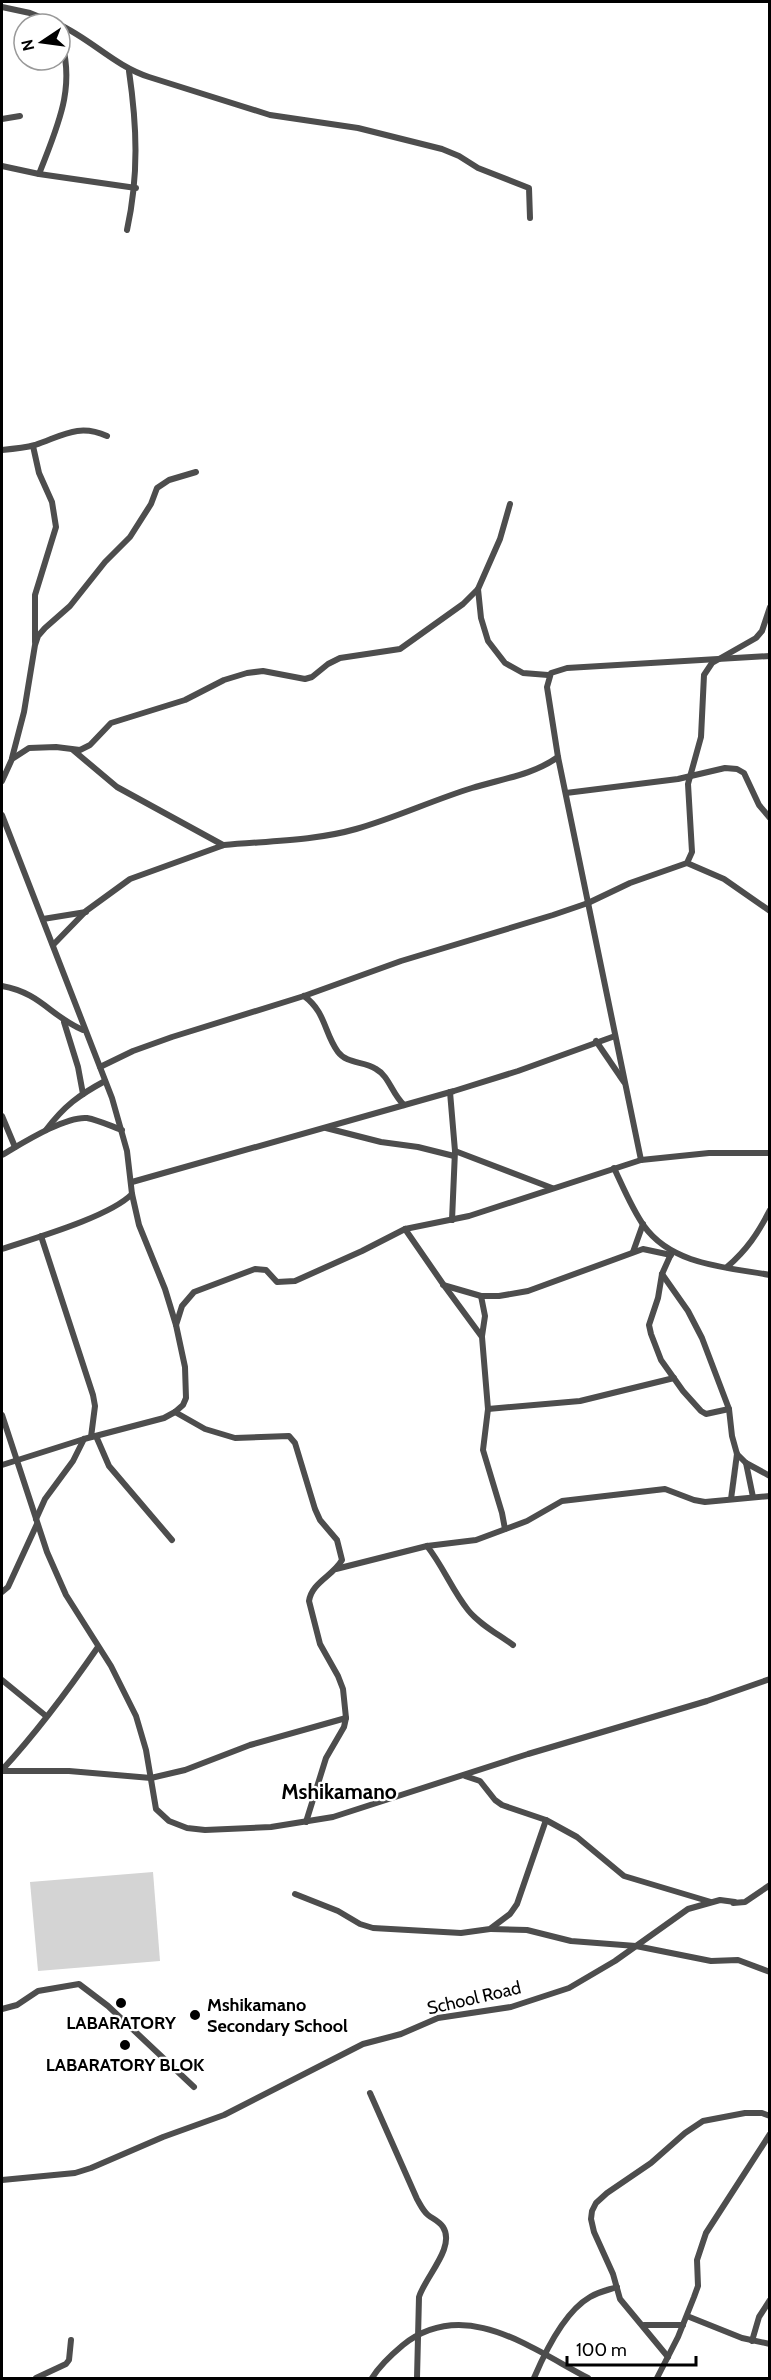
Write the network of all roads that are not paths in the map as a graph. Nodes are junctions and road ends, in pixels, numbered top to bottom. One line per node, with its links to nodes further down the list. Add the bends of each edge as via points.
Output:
1 (2, 7): 2 (street)
2 (25, 12)
3 (72, 31): 4 (street)
4 (129, 71): 10 (street, via 136,131); 11 (street, via 270,115 358,128 442,149 477,168 529,188)
5 (67, 72): 9 (street, via 65,96)
6 (20, 116): 7 (street)
7 (2, 120)
8 (2, 166): 9 (street)
9 (39, 174): 10 (street)
10 (136, 188): 12 (street)
11 (530, 218)
12 (127, 230)
13 (107, 436): 14 (street, via 77,430)
14 (33, 446): 15 (street); 20 (street, via 56,527 35,595)
15 (2, 450)
16 (196, 472): 20 (street, via 169,480 158,488 130,537 70,606 45,628)
17 (510, 504): 18 (street)
18 (478, 589): 23 (street, via 483,629 497,654 523,673); 24 (street, via 400,649 340,658 305,680 263,671 224,680 184,700 111,723 90,745)
19 (770, 608): 22 (street, via 756,638)
20 (35, 645): 26 (street)
21 (770, 656): 22 (street)
22 (719, 658): 23 (street, via 586,666); 27 (street, via 704,675 701,737)
23 (548, 675): 25 (street)
24 (74, 750): 26 (street, via 42,746 29,748); 32 (street, via 117,787)
25 (558, 757): 29 (street); 32 (street, via 533,770 355,829)
26 (12, 759): 28 (street)
27 (689, 777): 29 (street); 31 (street, via 725,768 741,771); 33 (street, via 692,852)
28 (2, 781)
29 (566, 793): 34 (street)
30 (2, 815): 37 (street)
31 (770, 818)
32 (224, 845): 36 (street, via 130,879)
33 (687, 863): 34 (street); 35 (street, via 724,879)
34 (588, 903): 40 (street, via 401,961); 43 (street)
35 (770, 911)
36 (86, 912): 37 (street); 38 (street)
37 (43, 919): 38 (street)
38 (52, 945): 42 (street)
39 (2, 986): 41 (street, via 28,993)
40 (304, 996): 45 (street, via 172,1037); 50 (street, via 323,1017 338,1052 350,1061 377,1069)
41 (64, 1022): 42 (street); 49 (street)
42 (84, 1030): 45 (street)
43 (615, 1036): 44 (street); 47 (street)
44 (596, 1041): 47 (street); 48 (street)
45 (100, 1067): 46 (street)
46 (105, 1081): 49 (street); 53 (street)
47 (627, 1085): 59 (street)
48 (450, 1092): 50 (street); 56 (street)
49 (82, 1094): 54 (street, via 64,1107)
50 (405, 1105): 52 (street)
51 (2, 1116): 55 (street)
52 (325, 1128): 56 (street, via 381,1142); 61 (street)
53 (122, 1130): 54 (street, via 80,1118); 61 (street)
54 (46, 1131): 55 (street)
55 (15, 1147): 58 (street)
56 (455, 1153): 62 (street); 65 (street)
57 (770, 1153): 59 (street, via 710,1153)
58 (2, 1155)
59 (641, 1160): 60 (street)
60 (614, 1168): 62 (street); 66 (street)
61 (132, 1182): 63 (street)
62 (553, 1188): 65 (street)
63 (132, 1194): 68 (street, via 125,1201); 77 (street, via 143,1239)
64 (770, 1210): 72 (street, via 744,1253)
65 (452, 1220): 67 (street)
66 (643, 1224): 70 (street); 71 (street)
67 (405, 1229): 75 (street); 77 (street, via 296,1281 277,1282 260,1268 201,1288 188,1297)
68 (41, 1236): 69 (street); 84 (street, via 93,1395)
69 (2, 1249)
70 (633, 1252): 71 (street, via 649,1249); 76 (street, via 528,1291)
71 (671, 1254): 72 (street); 73 (street)
72 (727, 1267): 74 (street)
73 (662, 1274): 79 (street, via 649,1325 655,1346); 81 (street, via 702,1338)
74 (770, 1275)
75 (442, 1284): 76 (street); 78 (street)
76 (481, 1296): 78 (street, via 485,1316)
77 (176, 1325): 82 (street, via 187,1388 183,1405)
78 (482, 1336): 80 (street)
79 (674, 1378): 80 (street, via 579,1401); 81 (street, via 703,1412)
80 (488, 1409): 95 (street, via 483,1450)
81 (729, 1409): 86 (street)
82 (175, 1412): 84 (street); 98 (street, via 205,1429 235,1438 289,1436 295,1443 315,1509 340,1548 342,1560)
83 (2, 1415): 87 (street)
84 (94, 1436): 85 (street); 96 (street, via 109,1466)
85 (84, 1439): 87 (street); 94 (street, via 45,1499)
86 (738, 1454): 88 (street); 93 (street)
87 (16, 1460): 89 (street); 94 (street)
88 (746, 1463): 90 (street); 92 (street)
89 (2, 1465)
90 (770, 1476)
91 (770, 1496): 92 (street)
92 (753, 1497): 93 (street)
93 (731, 1499): 95 (street, via 705,1502 665,1489 562,1501)
94 (37, 1522): 99 (street, via 8,1587); 101 (street, via 66,1595)
95 (505, 1529): 97 (street, via 467,1542)
96 (172, 1540)
97 (427, 1546): 98 (street); 100 (street, via 468,1610)
98 (336, 1569): 105 (street, via 321,1581 309,1601 320,1644 343,1689)
99 (2, 1592)
100 (513, 1645)
101 (98, 1647): 104 (street); 108 (street, via 136,1716)
102 (2, 1680): 104 (street)
103 (770, 1680): 107 (street)
104 (46, 1716): 106 (street)
105 (346, 1718): 108 (street); 110 (street, via 326,1758)
106 (2, 1770): 108 (street)
107 (464, 1776): 109 (street, via 480,1781 502,1804); 110 (street)
108 (151, 1778): 110 (street, via 156,1809 169,1821 187,1828)
109 (546, 1820): 113 (street, via 577,1837 624,1876); 114 (street, via 517,1904)
110 (306, 1822)
111 (770, 1885): 113 (street, School Road, via 745,1902)
112 (295, 1894): 114 (street, via 373,1928 461,1933)
113 (712, 1902): 115 (street, School Road, via 688,1909)
114 (490, 1929): 115 (street, via 526,1930 571,1941)
115 (636, 1946): 116 (street, via 711,1961 738,1960); 122 (street, School Road, via 569,1988 511,2007 438,2018 363,2044 224,2115 91,2168)
116 (770, 1972)
117 (2, 2009): 118 (street, via 38,1991 79,1984)
118 (194, 2087)
119 (370, 2093): 128 (street, via 417,2199 426,2214 445,2229 446,2247 419,2297)
120 (770, 2116): 123 (street, via 746,2113 703,2121 596,2203 591,2219)
121 (770, 2134): 125 (street, via 706,2233 697,2260 698,2286)
122 (2, 2180)
123 (617, 2287): 126 (street, via 624,2305); 132 (street, via 579,2305)
124 (770, 2301): 130 (street, via 759,2317)
125 (687, 2316): 127 (street); 130 (street)
126 (644, 2325): 127 (street); 133 (street)
127 (683, 2325): 133 (street)
128 (418, 2334): 132 (street, via 455,2325 480,2326); 135 (street, via 392,2354); 136 (street)
129 (70, 2340): 134 (street, via 66,2364)
130 (752, 2341): 131 (street)
131 (770, 2344)
132 (545, 2354): 137 (street); 138 (street)
133 (668, 2357): 139 (street)
134 (36, 2379)
135 (372, 2379)
136 (417, 2379)
137 (534, 2379)
138 (588, 2379)
139 (657, 2379)

